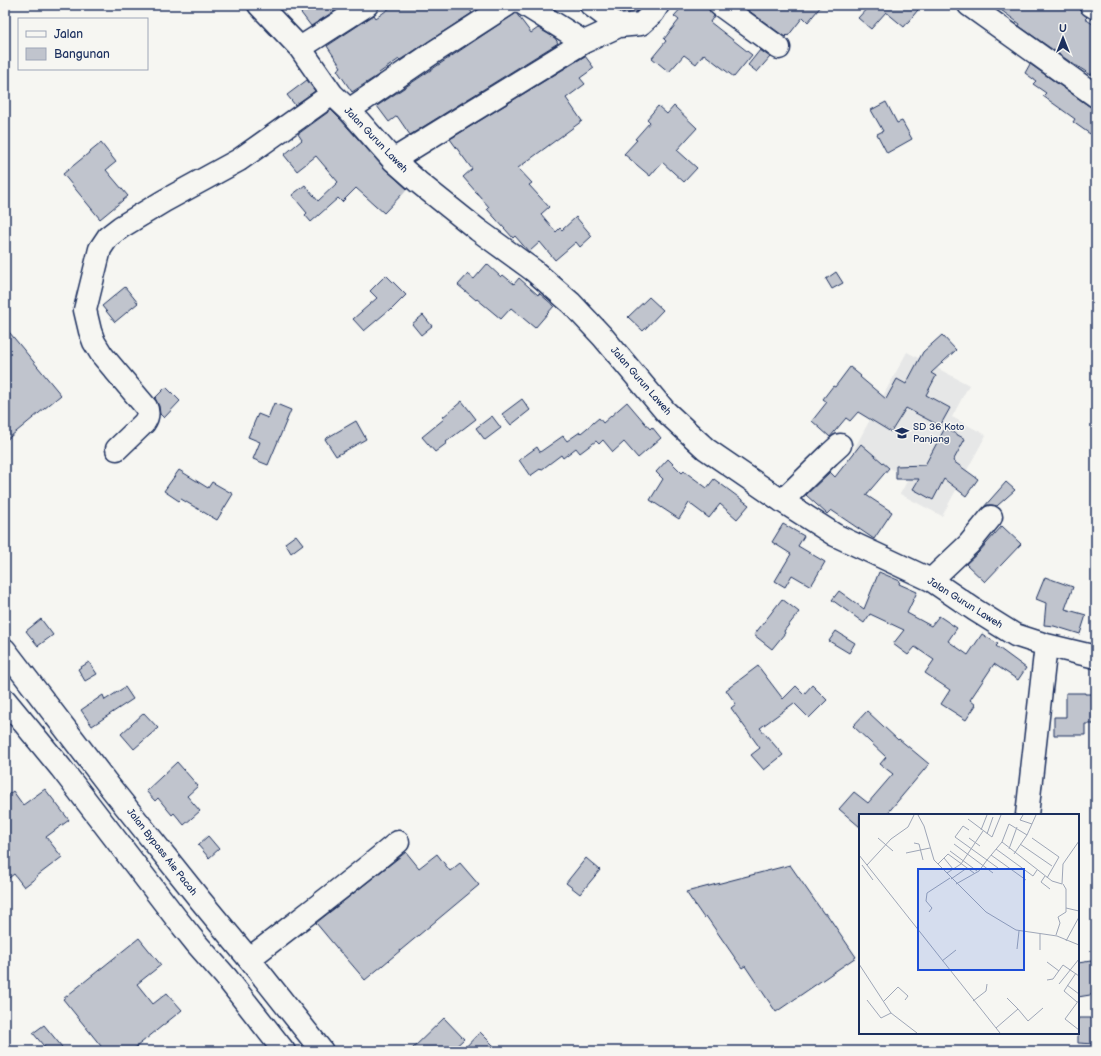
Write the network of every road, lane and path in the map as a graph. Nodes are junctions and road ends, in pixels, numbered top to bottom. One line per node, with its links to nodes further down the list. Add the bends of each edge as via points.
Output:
1 (259, 5): 13 (main road, Jalan Gurun Laweh)
2 (368, 5): 13 (main road)
3 (507, 5): 17 (main road)
4 (525, 5): 12 (main road)
5 (591, 5): 11 (main road)
6 (658, 5): 11 (main road, via 641,24)
7 (720, 5): 14 (main road)
8 (969, 5): 16 (main road)
9 (1091, 5): 10 (main road)
10 (1096, 8)
11 (619, 26): 12 (main road)
12 (584, 42): 18 (main road)
13 (300, 48): 15 (main road, Jalan Gurun Laweh)
14 (779, 48)
15 (332, 94): 17 (main road, Jalan Gurun Laweh); 20 (main road, via 239,160 121,227 108,237 100,248 85,310 90,331 102,355 148,412 148,418 144,423)
16 (1096, 96)
17 (349, 110): 18 (main road, Jalan Gurun Laweh)
18 (393, 160): 21 (main road, Jalan Gurun Laweh, via 571,303 665,411 706,449)
19 (840, 445): 21 (main road)
20 (117, 449)
21 (782, 501): 23 (main road, Jalan Gurun Laweh, via 835,535)
22 (991, 517): 23 (main road, via 969,544)
23 (931, 580): 24 (main road, Jalan Gurun Laweh, via 1015,635)
24 (1046, 645): 26 (main road, Jalan Gurun Laweh); 28 (main road)
25 (5, 650): 30 (main road, Jalan Bypass Aie Pacah, via 115,793)
26 (1096, 657)
27 (5, 700): 31 (main road)
28 (1026, 814)
29 (398, 842): 30 (main road)
30 (249, 959): 32 (main road, Jalan Bypass Aie Pacah)
31 (284, 1051)
32 (322, 1051)

